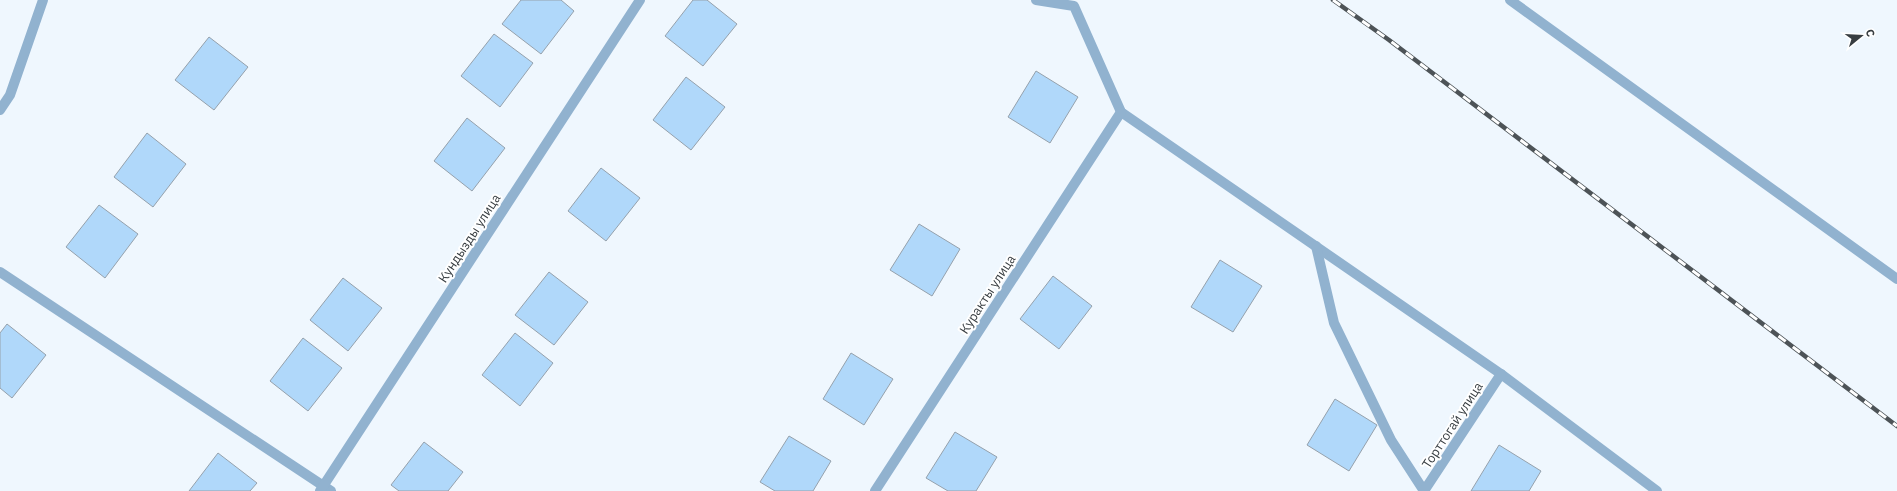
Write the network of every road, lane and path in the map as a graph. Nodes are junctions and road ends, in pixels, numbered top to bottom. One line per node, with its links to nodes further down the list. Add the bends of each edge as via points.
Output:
1 (43, 0): 5 (street, via 10,95)
2 (640, 0): 11 (street, Кундызды улица)
3 (1036, 0): 6 (street, via 1074,6)
4 (1510, 0): 9 (street)
5 (0, 110)
6 (1121, 112): 7 (street); 12 (street, Куракты улица)
7 (1316, 246): 10 (street); 13 (street, via 1334,323 1391,440)
8 (0, 272): 11 (street)
9 (1897, 279)
10 (1501, 374): 13 (street, Торттогай улица); 14 (street)
11 (325, 489)
12 (875, 491)
13 (1424, 491)
14 (1657, 491)

